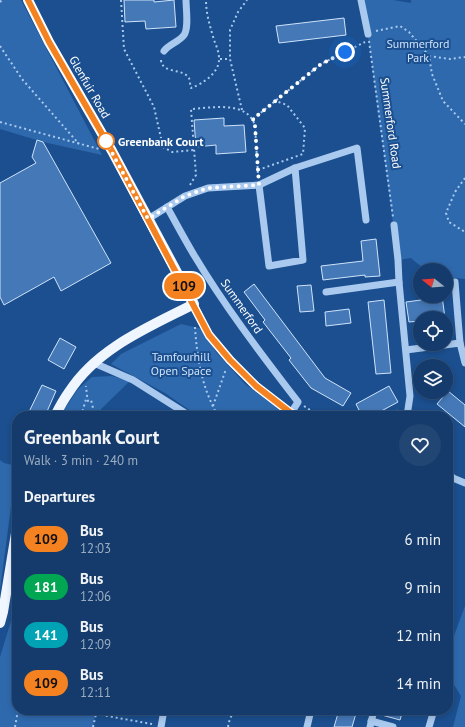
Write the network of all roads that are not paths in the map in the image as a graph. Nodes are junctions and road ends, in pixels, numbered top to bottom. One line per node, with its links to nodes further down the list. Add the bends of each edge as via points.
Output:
1 (28, 0): 9 (main road, Glenfuir Road)
2 (186, 0): 5 (street, via 187,25 184,35)
3 (361, 0): 4 (street)
4 (368, 37)
5 (164, 51)
6 (295, 168): 7 (street); 7 (street, via 303,260 269,266); 10 (street, via 357,148)
7 (259, 185): 8 (street, via 208,188 185,196)
8 (167, 207): 9 (street); 23 (street, Summerford, via 225,302 298,402)
9 (148, 219): 15 (main road, Glenfuir Road)
10 (366, 220)
11 (394, 225): 12 (street)
12 (399, 282): 14 (street); 17 (street)
13 (455, 282): 16 (street)
14 (326, 292)
15 (194, 304): 18 (main road, via 119,343); 22 (street, Glenfuir Road, via 209,335 230,360 256,386)
16 (460, 343): 17 (street); 19 (street)
17 (406, 350): 24 (street, via 410,396)
18 (94, 363): 20 (main road, via 69,391); 21 (street, via 134,380)
19 (465, 363)
20 (58, 411)
21 (182, 411)
22 (289, 411)
23 (295, 411)
24 (408, 411)
25 (453, 478): 26 (street)
26 (465, 483)
27 (12, 557): 28 (main road)
28 (0, 623)
29 (163, 715): 33 (street)
30 (310, 715): 34 (street)
31 (433, 715): 36 (street)
32 (371, 724): 35 (street)
33 (161, 726)
34 (307, 727)
35 (393, 727)
36 (429, 727)

